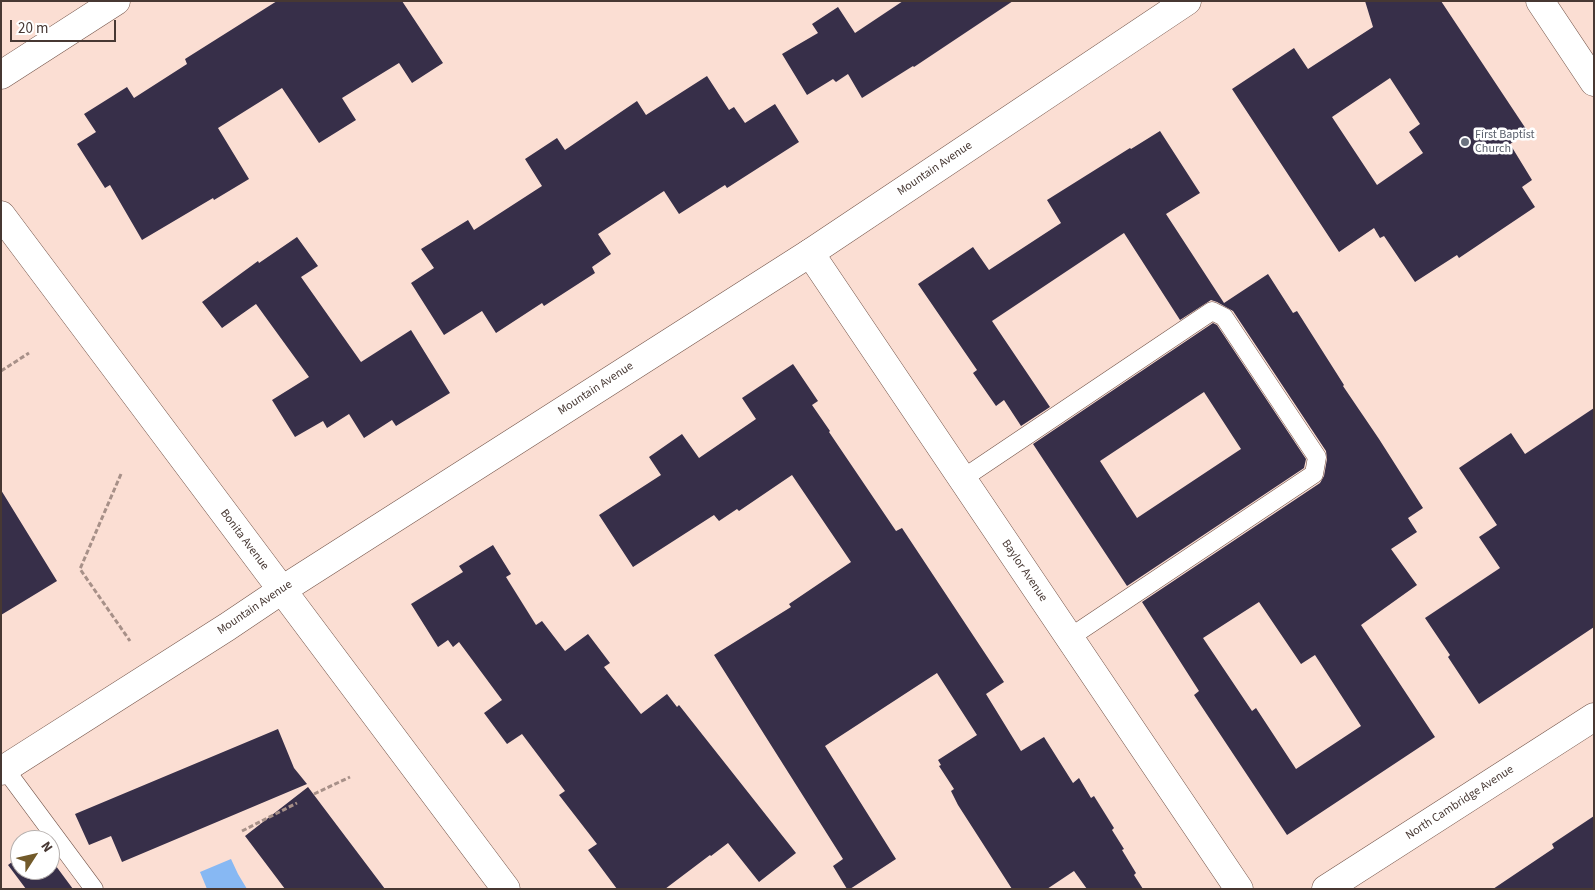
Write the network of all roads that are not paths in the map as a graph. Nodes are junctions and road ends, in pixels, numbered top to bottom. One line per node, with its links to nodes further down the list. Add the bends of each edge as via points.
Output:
1 (116, 1): 4 (main road)
2 (1187, 1): 7 (main road, Mountain Avenue)
3 (1540, 1): 5 (main road)
4 (1, 75)
5 (1594, 82)
6 (1, 215): 9 (main road, Bonita Avenue)
7 (810, 252): 8 (main road, Baylor Avenue); 9 (main road, Mountain Avenue)
8 (962, 479): 10 (main road, Baylor Avenue); 10 (lane, via 1212,311 1224,317 1317,457 1314,474)
9 (282, 590): 12 (main road, Mountain Avenue); 14 (main road, Bonita Avenue)
10 (1069, 638): 15 (main road, Baylor Avenue)
11 (1591, 723): 16 (main road, North Cambridge Avenue)
12 (3, 770): 13 (lane)
13 (94, 889)
14 (506, 889)
15 (1239, 889)
16 (1326, 889)

